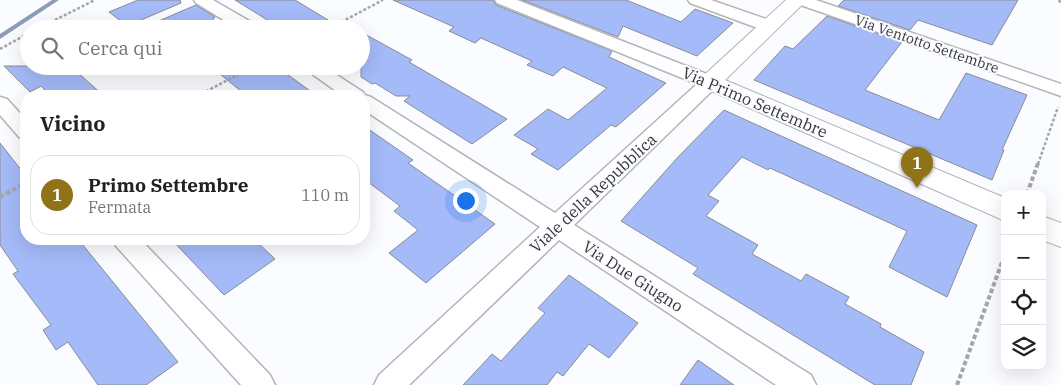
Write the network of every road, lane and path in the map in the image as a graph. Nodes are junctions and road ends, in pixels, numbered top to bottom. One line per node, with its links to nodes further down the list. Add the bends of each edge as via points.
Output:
1 (95, 0): 10 (path)
2 (202, 0): 11 (street)
3 (383, 0): 12 (path)
4 (503, 0): 18 (street, Via Primo Settembre)
5 (696, 0): 13 (street)
6 (797, 0): 13 (main road, Viale della Repubblica)
7 (801, 0): 19 (street, Via Ventotto Settembre)
8 (1059, 0): 9 (path)
9 (1061, 4)
10 (55, 20)
11 (235, 20)
12 (345, 20)
13 (769, 26): 18 (main road, Viale della Repubblica)
14 (20, 38): 15 (path)
15 (0, 49)
16 (238, 75): 20 (path)
17 (324, 75): 21 (street)
18 (710, 82): 28 (main road, Via Primo Settembre); 29 (street, Viale della Repubblica)
19 (1059, 87): 26 (path)
20 (209, 90)
21 (347, 90)
22 (0, 103): 24 (street)
23 (370, 105): 29 (street, Via Due Giugno)
24 (20, 125)
25 (20, 186): 27 (path)
26 (1028, 190)
27 (0, 197)
28 (1001, 208)
29 (557, 227): 35 (street, Viale della Repubblica); 36 (street, Via Due Giugno)
30 (1046, 229): 31 (main road)
31 (1061, 235)
32 (131, 245): 34 (street)
33 (1001, 265): 37 (path)
34 (260, 385)
35 (389, 385)
36 (801, 385)
37 (956, 385)

